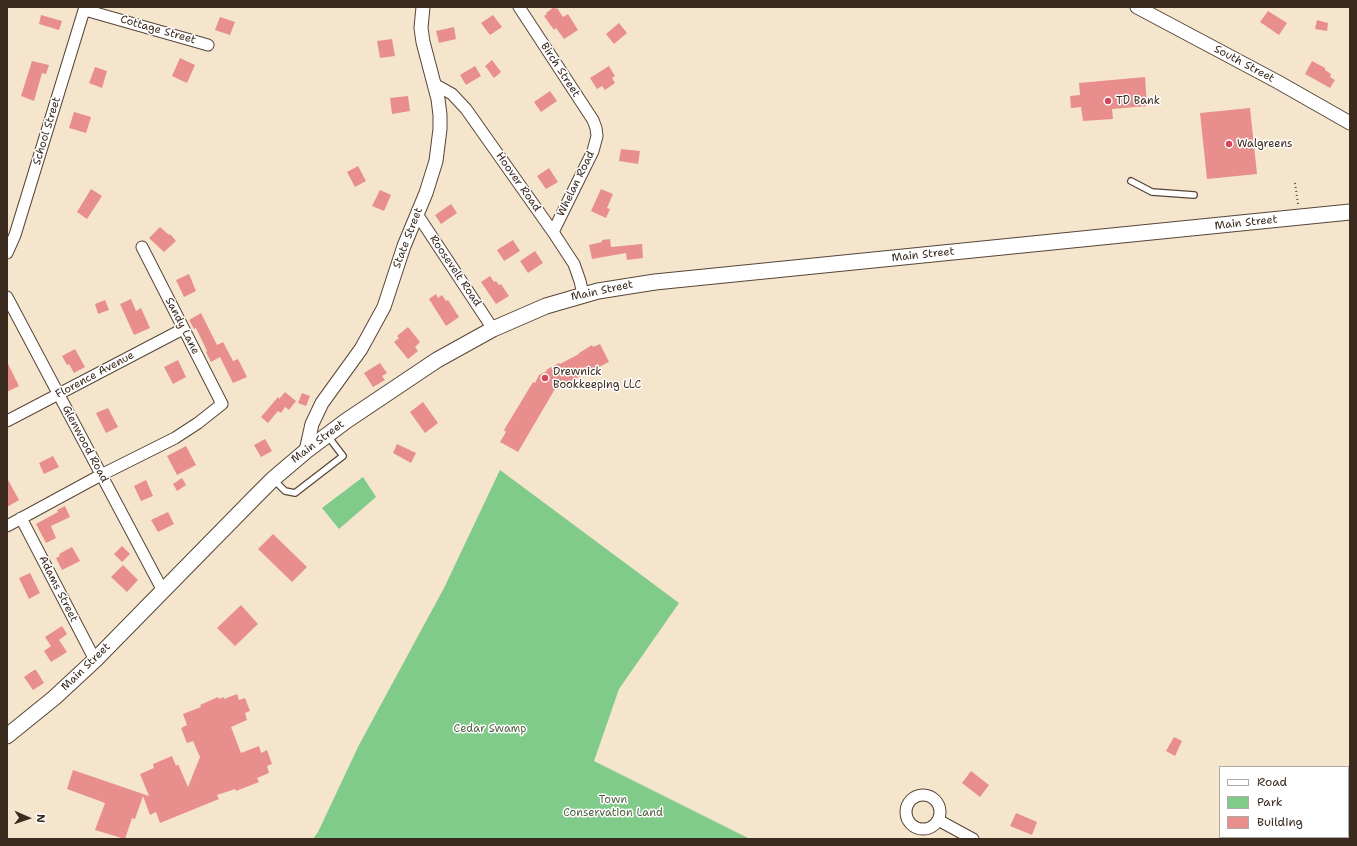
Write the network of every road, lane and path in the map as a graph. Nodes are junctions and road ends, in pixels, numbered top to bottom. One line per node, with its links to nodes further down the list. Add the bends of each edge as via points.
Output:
1 (423, 7): 6 (street, State Street, via 421,28)
2 (519, 7): 8 (street, Birch Street, via 592,120)
3 (1137, 7): 7 (street, South Street)
4 (85, 8): 5 (street, Cottage Street); 17 (street, School Street, via 15,235)
5 (208, 45)
6 (434, 84): 14 (street, State Street, via 440,115 439,146 432,176); 15 (street, Hoover Road, via 452,94 466,108)
7 (1350, 123)
8 (597, 136): 15 (street, Whelan Road, via 593,152)
9 (1131, 181): 11 (lane, via 1152,192)
10 (1295, 184): 12 (path)
11 (1194, 195)
12 (1298, 204)
13 (1350, 212): 18 (main road, Main Street, via 655,282)
14 (417, 214): 22 (street, Roosevelt Road); 26 (street, State Street, via 378,320 319,409)
15 (553, 232): 18 (street, Hoover Road, via 574,264)
16 (142, 248): 21 (street, Sandy Lane)
17 (7, 253)
18 (583, 294): 22 (main road, Main Street, via 546,306)
19 (7, 297): 20 (street, Glenwood Road)
20 (11, 315): 23 (street, Glenwood Road)
21 (183, 329): 23 (street, Florence Avenue); 27 (street, Sandy Lane, via 222,404 187,431)
22 (493, 329): 25 (main road, Main Street, via 437,360)
23 (58, 394): 24 (street, Florence Avenue); 27 (street, Glenwood Road)
24 (7, 422)
25 (327, 435): 26 (main road, Main Street); 28 (lane, via 343,456 295,492 285,491)
26 (306, 451): 28 (main road, Main Street)
27 (101, 475): 29 (street); 31 (street, Glenwood Road)
28 (273, 479): 31 (main road, Main Street)
29 (22, 518): 30 (street); 32 (street, Adams Street)
30 (7, 526)
31 (163, 591): 32 (main road, Main Street)
32 (95, 660): 33 (main road, Main Street)
33 (7, 736)
34 (938, 820): 35 (street)
35 (974, 839)

